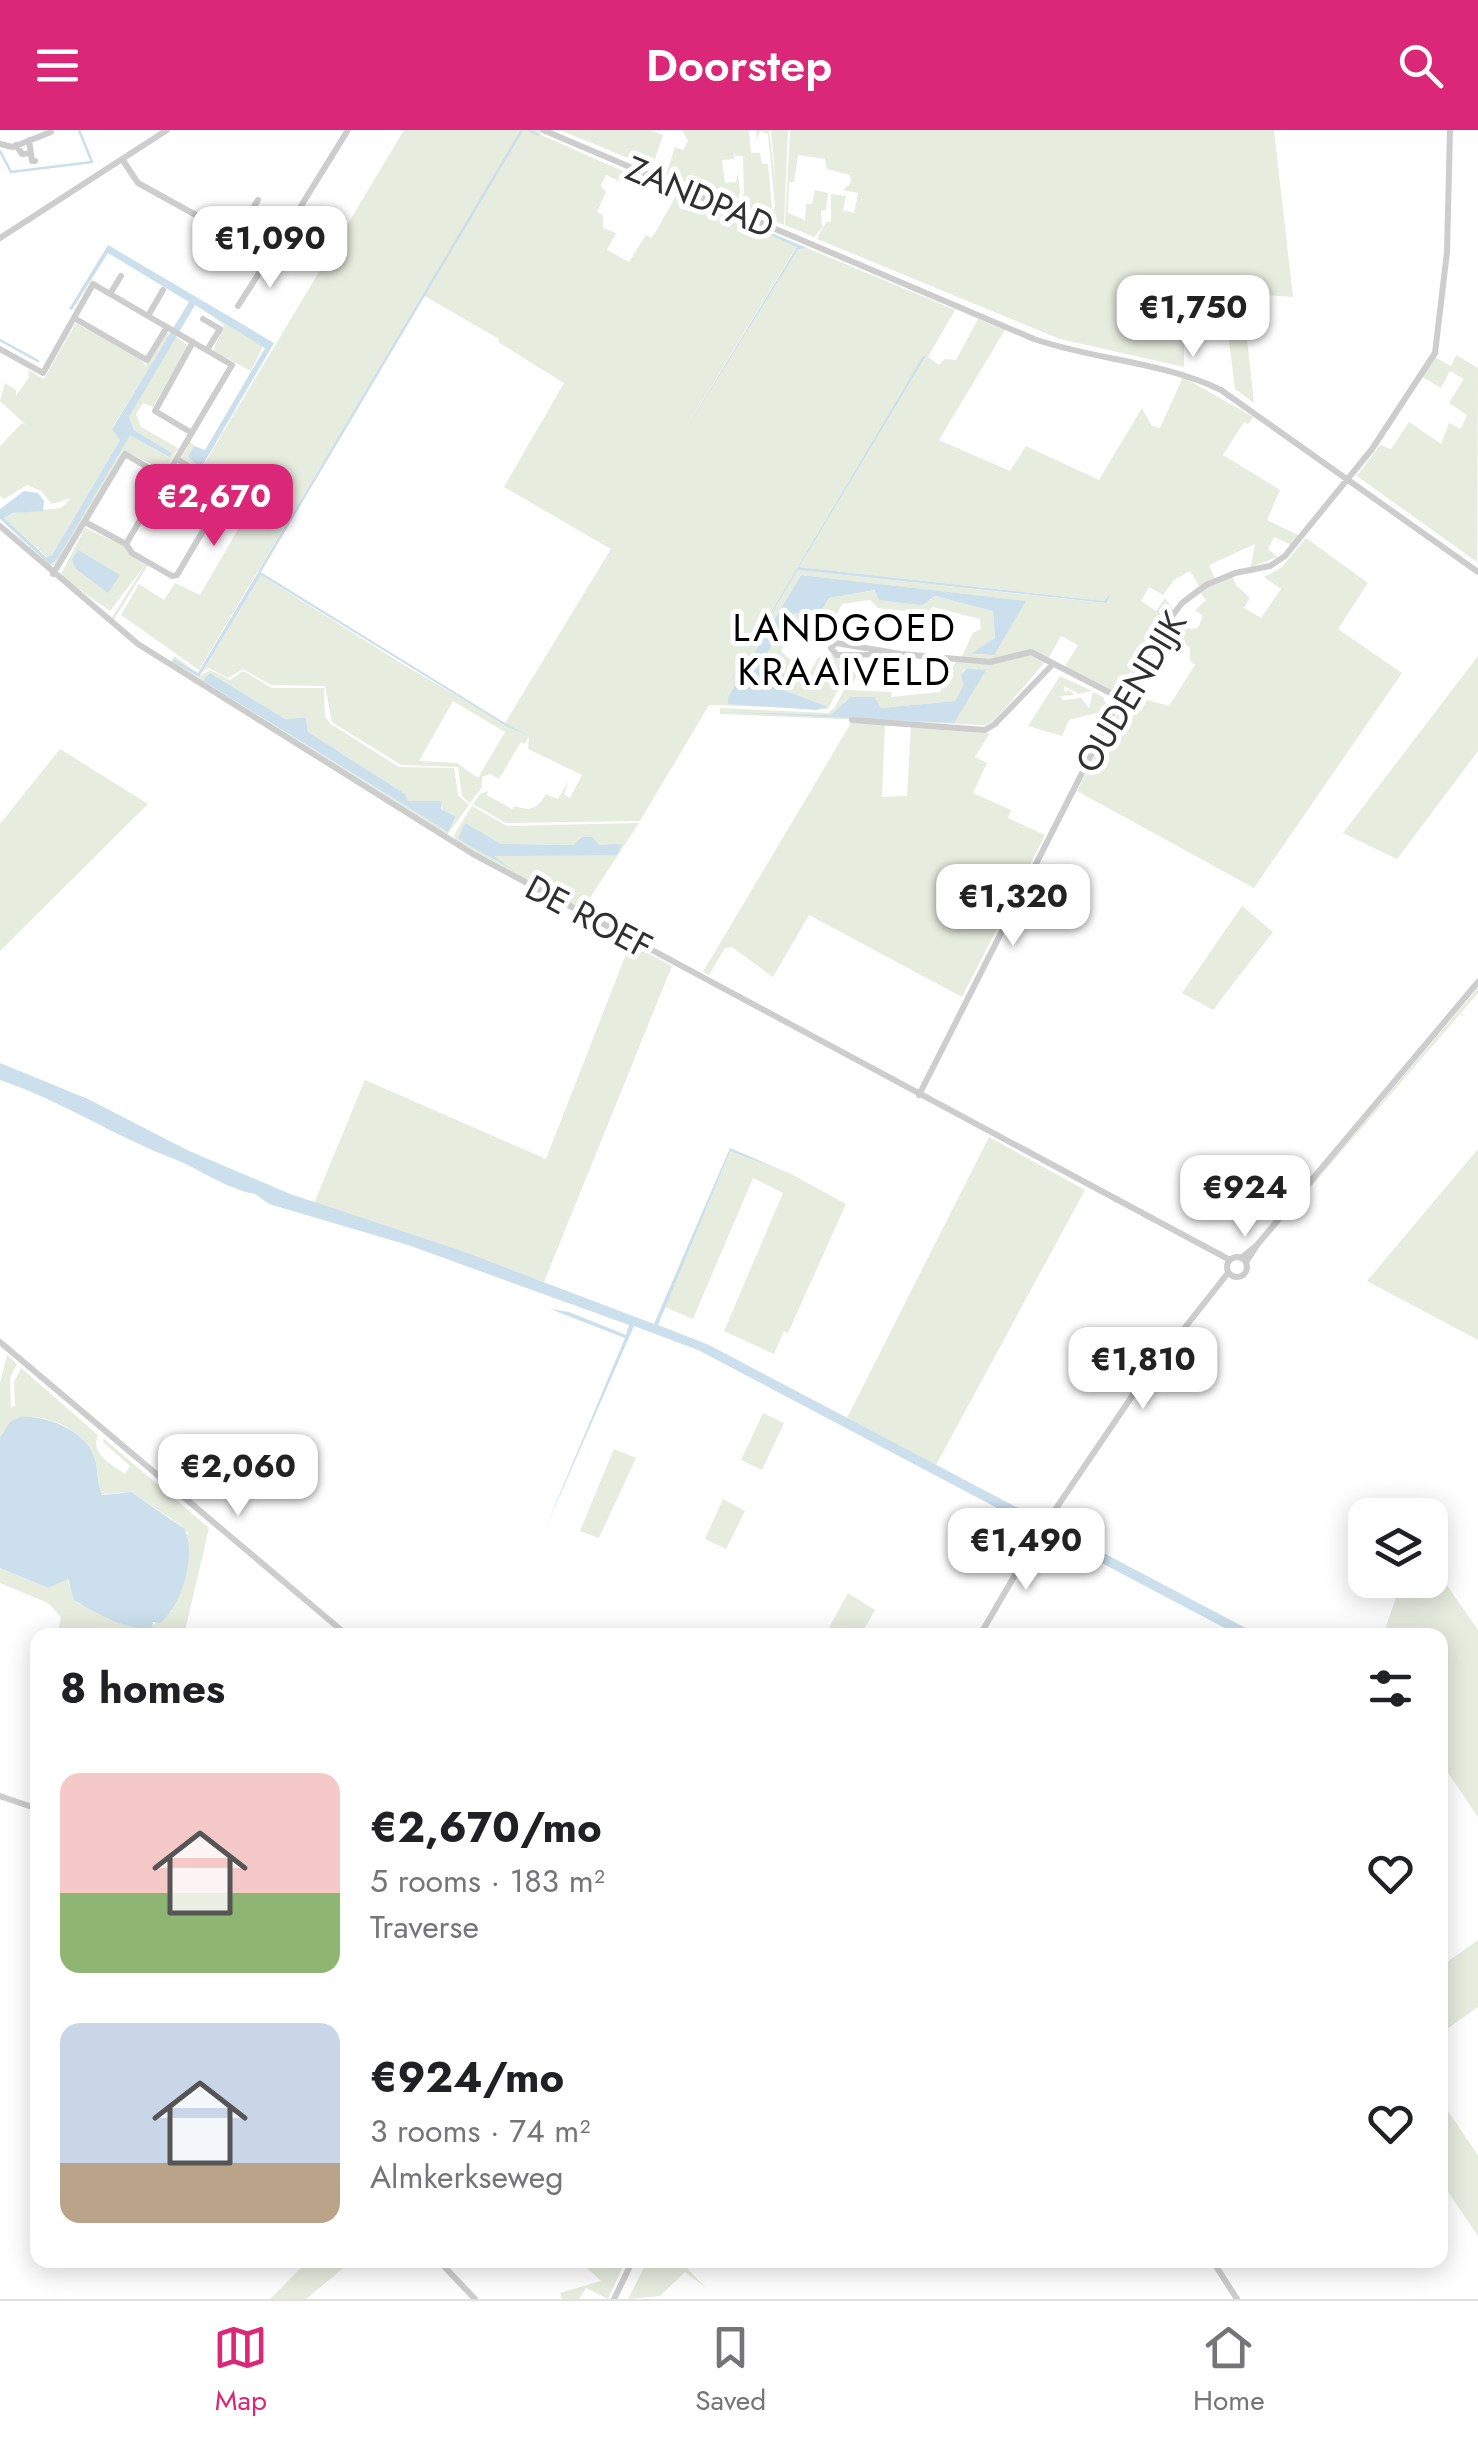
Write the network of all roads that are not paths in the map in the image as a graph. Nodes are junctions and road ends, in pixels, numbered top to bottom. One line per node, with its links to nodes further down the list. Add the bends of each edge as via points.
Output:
1 (167, 130): 9 (street)
2 (348, 130): 13 (street)
3 (543, 130): 28 (street, ZANDPAD, via 1057,347 1200,380)
4 (1450, 130): 28 (street, OUDENDIJK, via 1439,342)
5 (51, 132): 6 (street)
6 (29, 140): 8 (street); 8 (street, via 33,157)
7 (0, 144): 8 (street)
8 (16, 145)
9 (122, 159): 11 (street, via 138,183); 12 (street)
10 (258, 200): 11 (street)
11 (235, 236): 13 (street)
12 (0, 238)
13 (270, 256): 17 (street)
14 (121, 276): 16 (street)
15 (164, 290): 18 (street)
16 (110, 294): 18 (street); 19 (street, via 94,284)
17 (238, 306)
18 (148, 316): 21 (street)
19 (74, 318): 21 (street, via 147,360); 23 (street, via 43,373)
20 (203, 319): 24 (street, via 220,329)
21 (168, 328): 22 (street)
22 (193, 342): 24 (street); 25 (street, via 154,411)
23 (0, 349)
24 (207, 350): 25 (street, via 232,365)
25 (192, 433): 26 (street)
26 (177, 459): 27 (street); 31 (street, via 227,490 177,575)
27 (166, 478): 29 (street, via 125,454); 31 (street)
28 (1349, 480): 32 (street, ZANDPAD); 36 (street, OUDENDIJK, via 1278,562 1216,580 1182,603)
29 (86, 522): 31 (street); 33 (street)
30 (0, 526): 33 (street, DE ROEF)
31 (126, 544)
32 (1478, 572)
33 (53, 574): 39 (street, DE ROEF, via 138,644 473,854)
34 (901, 654): 34 (street, via 836,643 831,648 838,655); 35 (street, via 990,662 1031,652)
35 (1052, 665): 36 (street); 37 (street, via 990,728)
36 (1120, 698): 39 (street, OUDENDIJK)
37 (852, 720)
38 (1478, 982): 40 (street)
39 (919, 1094): 41 (street, DE ROEF)
40 (1243, 1260): 41 (street); 41 (street, via 1244,1275)
41 (1229, 1268): 44 (street, via 1141,1383)
42 (0, 1342): 43 (street)
43 (339, 1628)
44 (984, 1628)
45 (0, 1796): 46 (street)
46 (30, 1806)
47 (446, 2268): 50 (street)
48 (629, 2268): 51 (street)
49 (1217, 2268): 52 (street)
50 (475, 2299)
51 (614, 2299)
52 (1237, 2299)

